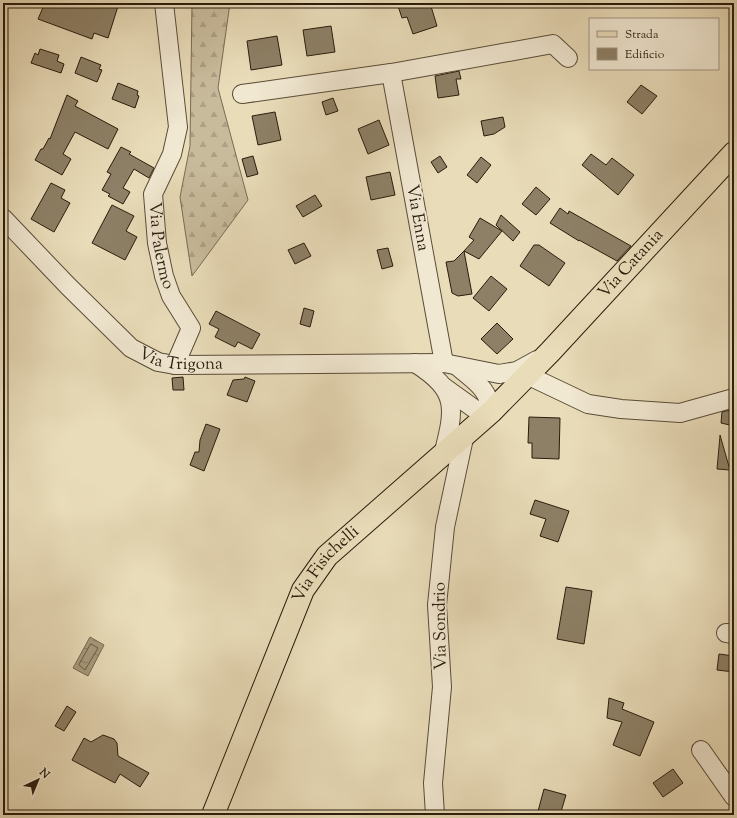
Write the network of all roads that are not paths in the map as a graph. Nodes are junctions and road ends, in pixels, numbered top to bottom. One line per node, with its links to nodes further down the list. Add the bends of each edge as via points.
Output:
1 (164, 3): 10 (street, Via Palermo, via 178,128 172,154 153,194 157,243 171,296 191,328)
2 (568, 58): 3 (street, via 553,44)
3 (391, 73): 4 (street); 9 (street, Via Enna)
4 (242, 94)
5 (734, 153): 7 (main road, Via Catania)
6 (3, 218): 10 (street, Via Trigona, via 131,348 158,362)
7 (550, 352): 9 (street, Via Trigona, via 516,371 499,374); 11 (main road, Via Catania)
8 (415, 363): 9 (street, Via Trigona); 10 (street, Via Trigona); 12 (street, via 432,374)
9 (449, 364): 14 (street, via 484,390 490,400)
10 (175, 365)
11 (527, 375): 13 (street, via 588,404 620,409 680,413); 14 (main road, Via Fisichelli)
12 (444, 387): 14 (street, via 476,410); 16 (street, via 451,404 451,421)
13 (734, 398)
14 (491, 412): 15 (main road, Via Fisichelli)
15 (464, 438): 16 (main road, Via Fisichelli); 20 (street, Via Sondrio, via 445,527 437,605 442,687 433,783)
16 (443, 455): 19 (main road, Via Fisichelli, via 327,556 303,590)
17 (701, 750): 18 (street)
18 (734, 797)
19 (213, 815)
20 (435, 815)

